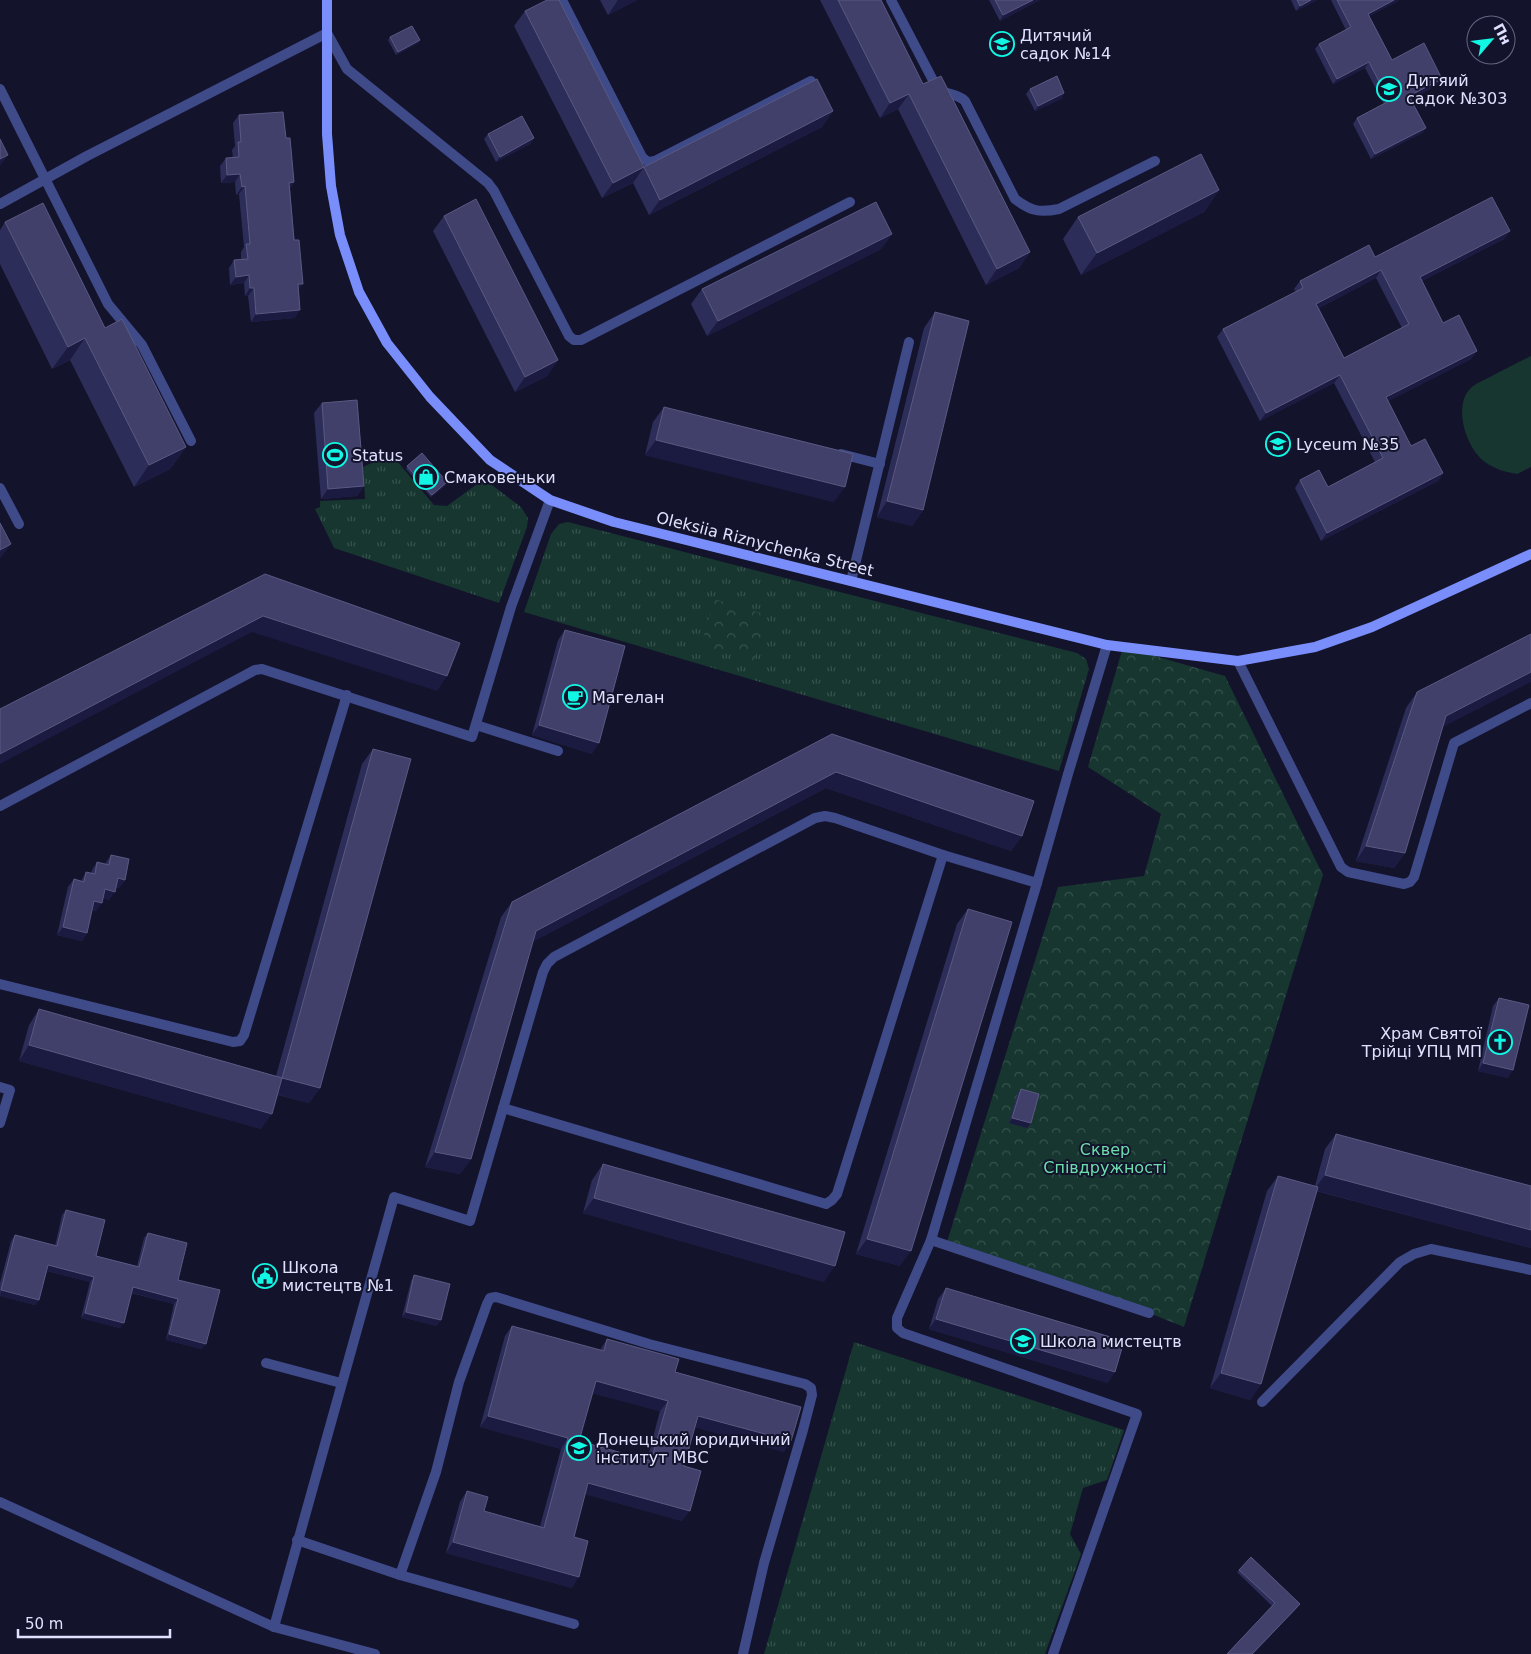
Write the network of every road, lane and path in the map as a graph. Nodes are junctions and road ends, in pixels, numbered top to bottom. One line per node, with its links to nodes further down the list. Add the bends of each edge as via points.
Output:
1 (326, 0): 4 (street, Oleksiia Riznychenka Street)
2 (562, 0): 5 (street, via 642,157 648,162)
3 (891, 0): 7 (street, via 937,88 965,101 1014,199 1029,209 1045,212 1059,209)
4 (327, 33): 8 (street); 9 (street, via 347,69 488,183 574,340 582,340); 16 (street, Oleksiia Riznychenka Street, via 327,134 331,186 340,235 359,292 387,343 430,397 490,460)
5 (811, 81)
6 (0, 89): 8 (street)
7 (1156, 160)
8 (46, 179): 10 (street); 12 (street, via 108,304 142,345)
9 (850, 202)
10 (0, 204)
11 (909, 342): 14 (street)
12 (191, 441)
13 (833, 452): 14 (street)
14 (880, 464): 19 (street)
15 (0, 488): 17 (street)
16 (550, 500): 19 (street, Oleksiia Riznychenka Street, via 614,522); 24 (street, via 511,607)
17 (19, 524)
18 (1531, 554): 21 (street, Oleksiia Riznychenka Street, via 1372,627 1315,647)
19 (851, 581): 20 (street, Oleksiia Riznychenka Street)
20 (1107, 645): 21 (street, Oleksiia Riznychenka Street); 28 (street)
21 (1238, 661): 23 (street, via 1341,867 1348,872 1404,884 1414,877 1454,742)
22 (347, 695): 24 (street, via 472,737); 26 (street, via 262,669 255,670); 29 (street, via 240,1041 233,1042)
23 (1531, 703)
24 (476, 725): 25 (street)
25 (558, 752)
26 (0, 806)
27 (943, 855): 28 (street); 31 (street, via 835,818 814,818 554,957 543,972); 31 (street, via 837,1194 826,1204)
28 (1037, 883): 33 (street)
29 (0, 984)
30 (0, 1088): 32 (street, via 10,1090)
31 (503, 1108): 37 (street, via 470,1221 394,1197)
32 (0, 1123)
33 (930, 1240): 35 (street); 46 (street, via 897,1318 896,1328 1137,1414)
34 (1531, 1270): 38 (street, via 1431,1249 1414,1254 1400,1262)
35 (1149, 1313)
36 (266, 1363): 37 (street)
37 (341, 1383): 40 (street)
38 (1262, 1402)
39 (0, 1502): 43 (street)
40 (298, 1540): 41 (street); 43 (street)
41 (400, 1575): 42 (street); 45 (street, via 436,1472 459,1382 487,1304 490,1298 496,1297 649,1344 811,1388 812,1395 764,1563)
42 (574, 1624)
43 (274, 1627): 44 (street)
44 (375, 1654)
45 (743, 1654)
46 (1053, 1654)

